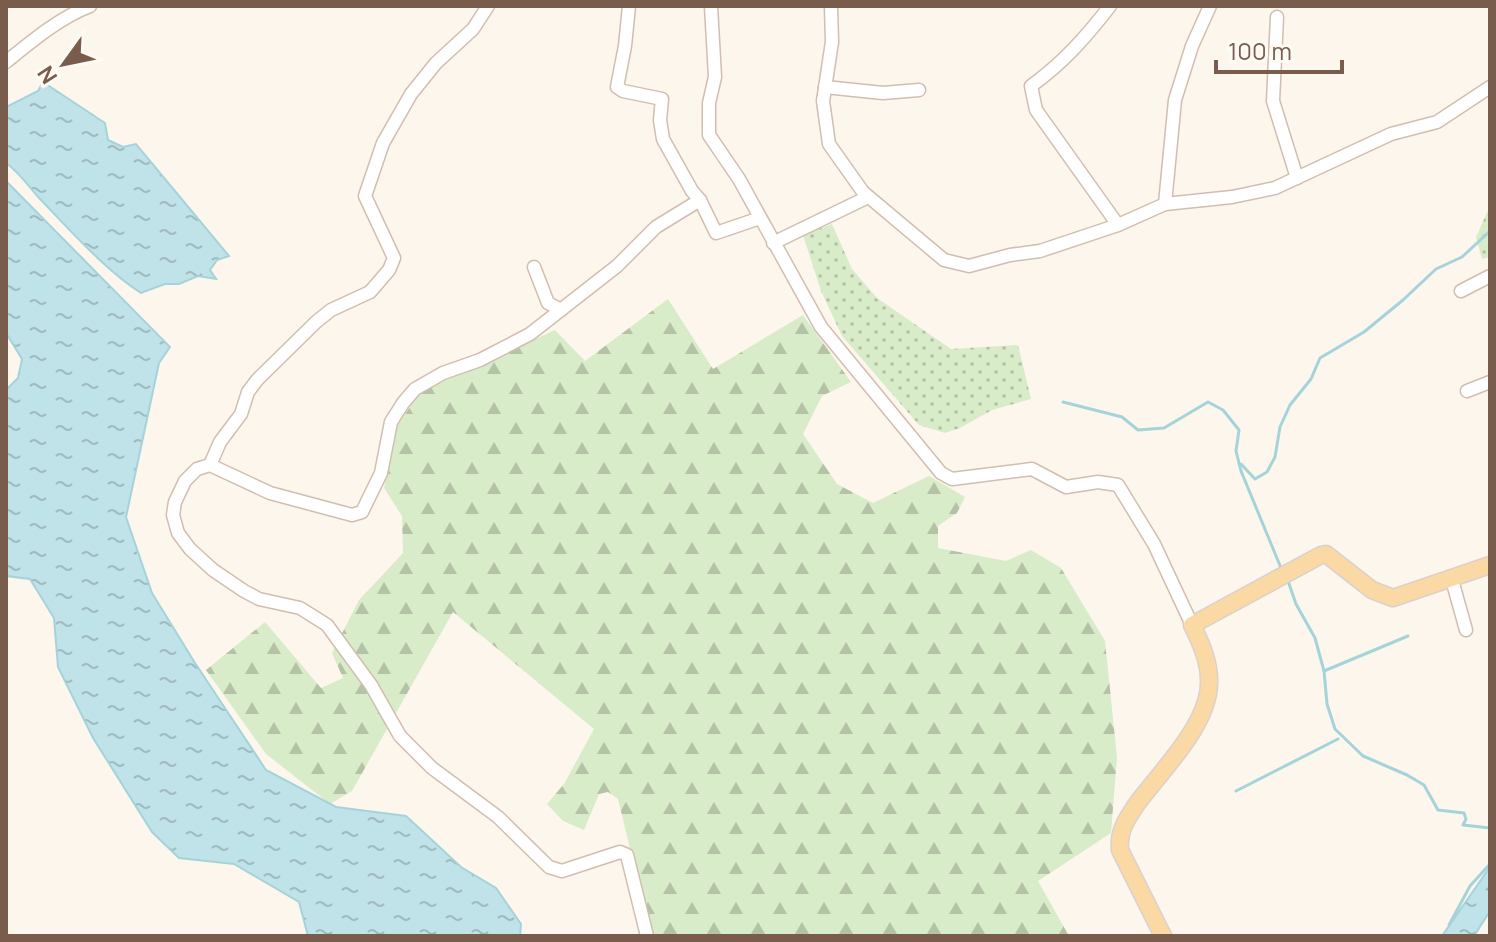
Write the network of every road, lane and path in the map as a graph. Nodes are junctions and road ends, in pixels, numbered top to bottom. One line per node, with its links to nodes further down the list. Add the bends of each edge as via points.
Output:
1 (90, 6): 9 (street)
2 (488, 6): 26 (street, via 411,94 383,143 365,196 394,258 389,270 370,292 331,310 307,329 257,380)
3 (629, 6): 15 (street, via 617,87 662,99 663,139)
4 (711, 6): 17 (street, via 715,77 709,135)
5 (831, 6): 10 (street)
6 (1110, 6): 18 (street, via 1086,38 1031,86 1036,110)
7 (1204, 9): 16 (street, via 1175,100)
8 (1277, 17): 13 (street, via 1273,101)
9 (6, 62)
10 (825, 87): 12 (street, via 883,93); 14 (street, via 829,144)
11 (1490, 87): 13 (street, via 1437,122 1391,134)
12 (919, 90)
13 (1297, 178): 16 (street, via 1246,194)
14 (868, 197): 18 (street, via 944,260 961,266 1040,251); 19 (street)
15 (700, 200): 17 (street, via 716,233); 23 (street, via 656,227)
16 (1165, 204): 18 (street)
17 (760, 218): 19 (street)
18 (1118, 225)
19 (773, 243): 29 (street, via 821,327 941,473 952,479 1032,469 1066,487 1118,485 1154,544)
20 (534, 267): 23 (street, via 548,303)
21 (1490, 276): 22 (street)
22 (1461, 291)
23 (561, 310): 26 (street, via 516,342 415,389 391,422 381,473 362,512 352,515 270,493)
24 (1490, 382): 25 (street)
25 (1467, 391)
26 (210, 465): 31 (street, via 191,475 175,502 178,533 190,549 244,591 300,608 327,625 400,736 549,867 562,871 624,852)
27 (1490, 565): 28 (main road)
28 (1452, 580): 29 (main road, via 1393,598 1372,590 1326,554); 30 (street)
29 (1192, 625): 32 (main road, via 1205,651 1207,702 1119,836 1120,850)
30 (1466, 630)
31 (647, 936)
32 (1163, 936)

